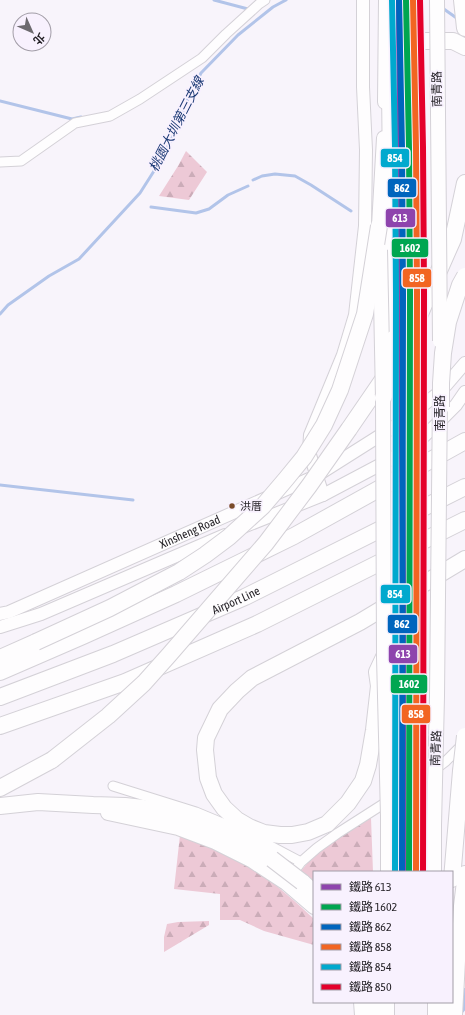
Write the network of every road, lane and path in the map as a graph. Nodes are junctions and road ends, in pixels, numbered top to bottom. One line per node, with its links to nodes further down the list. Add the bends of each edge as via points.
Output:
1 (265, 0): 8 (street, via 202,58 140,99 110,116 74,123 21,161)
2 (363, 0): 17 (main road, via 365,226 355,315 343,355 310,435 309,452)
3 (386, 0): 10 (main road)
4 (437, 0): 15 (main road, 南青路, bridge)
5 (462, 0): 6 (highway)
6 (465, 28)
7 (465, 46): 14 (highway, bridge, via 453,42 416,42 403,58 390,91 393,339 392,376)
8 (0, 162)
9 (465, 184): 31 (highway, bridge, via 453,239 419,316 386,375 310,486 266,543 144,682 108,716 52,760)
10 (380, 226): 14 (main road, bridge); 25 (highway, bridge, via 365,314 340,390 324,425 304,457 264,506 229,537 179,572 110,608)
11 (465, 276): 15 (highway, bridge, via 448,322 443,353)
12 (465, 363): 17 (main road, Xinsheng Road, via 441,391 403,421)
13 (465, 392): 19 (main road, Xinsheng Road, via 451,410 418,442)
14 (383, 398): 24 (main road, bridge)
15 (441, 407): 36 (main road, 南青路, bridge)
16 (465, 441): 26 (highway, via 294,536 176,594)
17 (316, 476): 19 (main road); 22 (main road, Xinsheng Road)
18 (465, 486): 27 (highway, Airport Line, via 245,597 113,654)
19 (323, 494): 23 (main road, Xinsheng Road, via 41,614)
20 (465, 520): 28 (highway, via 243,630 125,682)
21 (465, 559): 24 (highway, via 360,622 252,678 220,708 206,738 205,750 208,778 214,794 224,808 237,820 264,833 292,835 327,824 348,803 363,781 374,730 379,686 377,672)
22 (0, 614)
23 (0, 627)
24 (384, 657): 35 (main road, bridge)
25 (0, 658)
26 (0, 672)
27 (0, 697)
28 (0, 726)
29 (464, 742): 34 (street, via 445,762 424,778 338,833); 37 (highway, bridge)
30 (113, 786): 34 (street, via 196,812 244,832)
31 (0, 788)
32 (0, 806): 40 (highway, bridge, via 38,802 125,806 170,814 198,823 245,844 272,859)
33 (108, 813): 39 (main road, via 178,828 215,842)
34 (301, 862): 39 (street)
35 (388, 871)
36 (434, 871)
37 (453, 871)
38 (465, 873): 52 (main road)
39 (286, 882): 41 (main road)
40 (313, 892)
41 (313, 906)
42 (361, 1003): 47 (main road)
43 (372, 1003): 48 (highway)
44 (387, 1003): 49 (main road)
45 (435, 1003): 50 (main road)
46 (444, 1003): 51 (highway)
47 (362, 1015)
48 (373, 1015)
49 (387, 1015)
50 (435, 1015)
51 (444, 1015)
52 (455, 1015)

